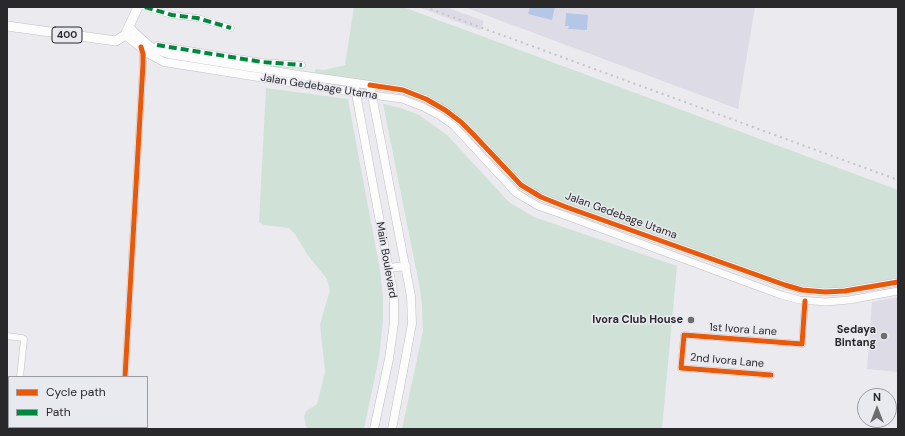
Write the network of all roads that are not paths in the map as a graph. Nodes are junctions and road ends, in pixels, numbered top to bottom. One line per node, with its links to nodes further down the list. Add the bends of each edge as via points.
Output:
1 (138, 7): 4 (main road)
2 (145, 7): 5 (street)
3 (7, 26): 6 (main road, 400, via 112,41 119,40)
4 (129, 26): 6 (main road); 9 (main road, Jalan Gedebage Utama, via 158,50 168,54)
5 (231, 28)
6 (125, 35): 8 (main road, Jalan Gedebage Utama)
7 (157, 45): 9 (street)
8 (141, 47): 12 (main road, Jalan Gedebage Utama, via 164,62); 30 (street, via 143,64)
9 (197, 55): 10 (main road, Jalan Gedebage Utama); 11 (street)
10 (222, 62): 12 (main road); 13 (main road, Jalan Gedebage Utama)
11 (302, 65)
12 (221, 71): 15 (main road, Jalan Gedebage Utama)
13 (354, 83): 14 (main road, Jalan Gedebage Utama); 15 (main road, Main Boulevard)
14 (370, 85): 16 (main road, Main Boulevard); 17 (street, Jalan Gedebage Utama, via 403,90 445,110 461,122 521,185)
15 (355, 92): 16 (main road, Jalan Gedebage Utama); 20 (main road, Main Boulevard)
16 (372, 95): 18 (street, Jalan Gedebage Utama, via 402,99 440,116 454,126 516,193); 19 (main road, Main Boulevard)
17 (541, 197): 18 (street); 21 (street, Jalan Gedebage Utama)
18 (538, 206): 22 (street, Jalan Gedebage Utama)
19 (406, 266): 20 (main road); 32 (main road, Main Boulevard, via 412,324)
20 (389, 268): 31 (main road, Main Boulevard, via 394,297 394,323)
21 (745, 271): 22 (street); 23 (street, Jalan Gedebage Utama, via 802,290 825,292)
22 (742, 280): 25 (street, Jalan Gedebage Utama, via 780,295)
23 (898, 282)
24 (898, 291): 25 (street, Jalan Gedebage Utama, via 849,300)
25 (805, 301): 27 (street, 1st Ivora Lane, via 802,344 684,335)
26 (7, 336): 29 (street, via 24,339)
27 (681, 368): 28 (street, 2nd Ivora Lane)
28 (771, 375)
29 (20, 376)
30 (125, 376)
31 (374, 429)
32 (392, 429)

